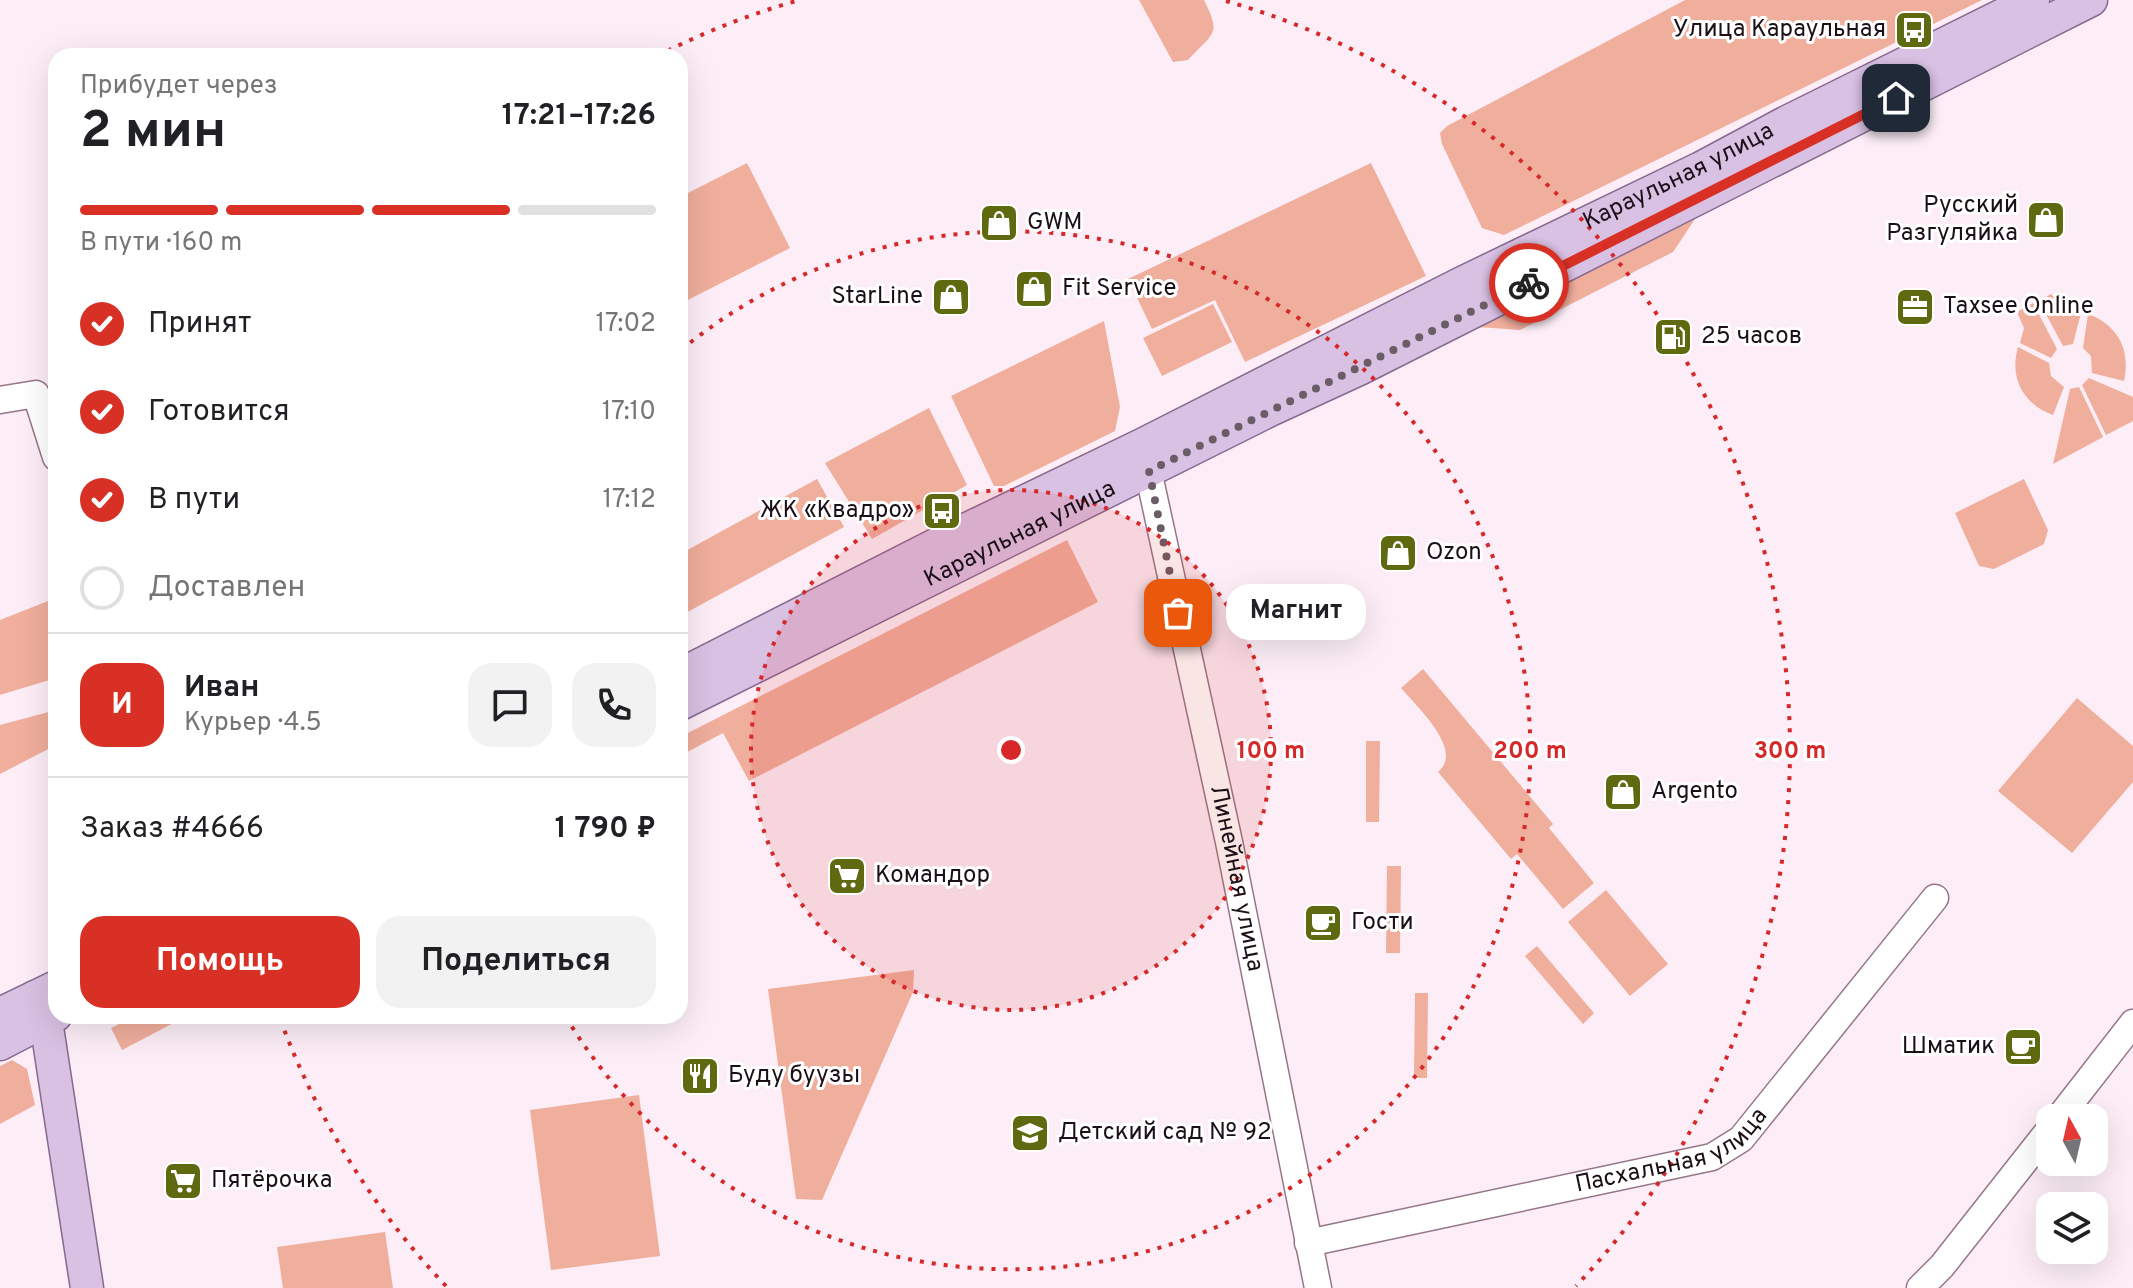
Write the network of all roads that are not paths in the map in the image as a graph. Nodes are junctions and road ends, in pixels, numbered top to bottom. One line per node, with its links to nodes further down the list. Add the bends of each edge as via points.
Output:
1 (2033, 0): 5 (main road, Караульная улица, via 1462,283)
2 (2091, 0): 5 (main road, Караульная улица, via 1402,348 1272,409)
3 (0, 400): 4 (street, via 36,394)
4 (48, 432)
5 (1146, 458): 6 (main road, Караульная улица, via 955,535); 7 (main road, Караульная улица); 16 (street, Линейная улица)
6 (688, 671)
7 (688, 700)
8 (1935, 898): 16 (street, Пасхальная улица, via 1741,1139 1712,1157)
9 (48, 1005): 10 (main road); 13 (main road)
10 (0, 1014)
11 (2133, 1023): 14 (street)
12 (51, 1024): 17 (main road)
13 (0, 1044)
14 (2070, 1104)
15 (2036, 1147): 19 (street)
16 (1308, 1243): 18 (street, Линейная улица)
17 (87, 1288)
18 (1318, 1288)
19 (1920, 1288)

